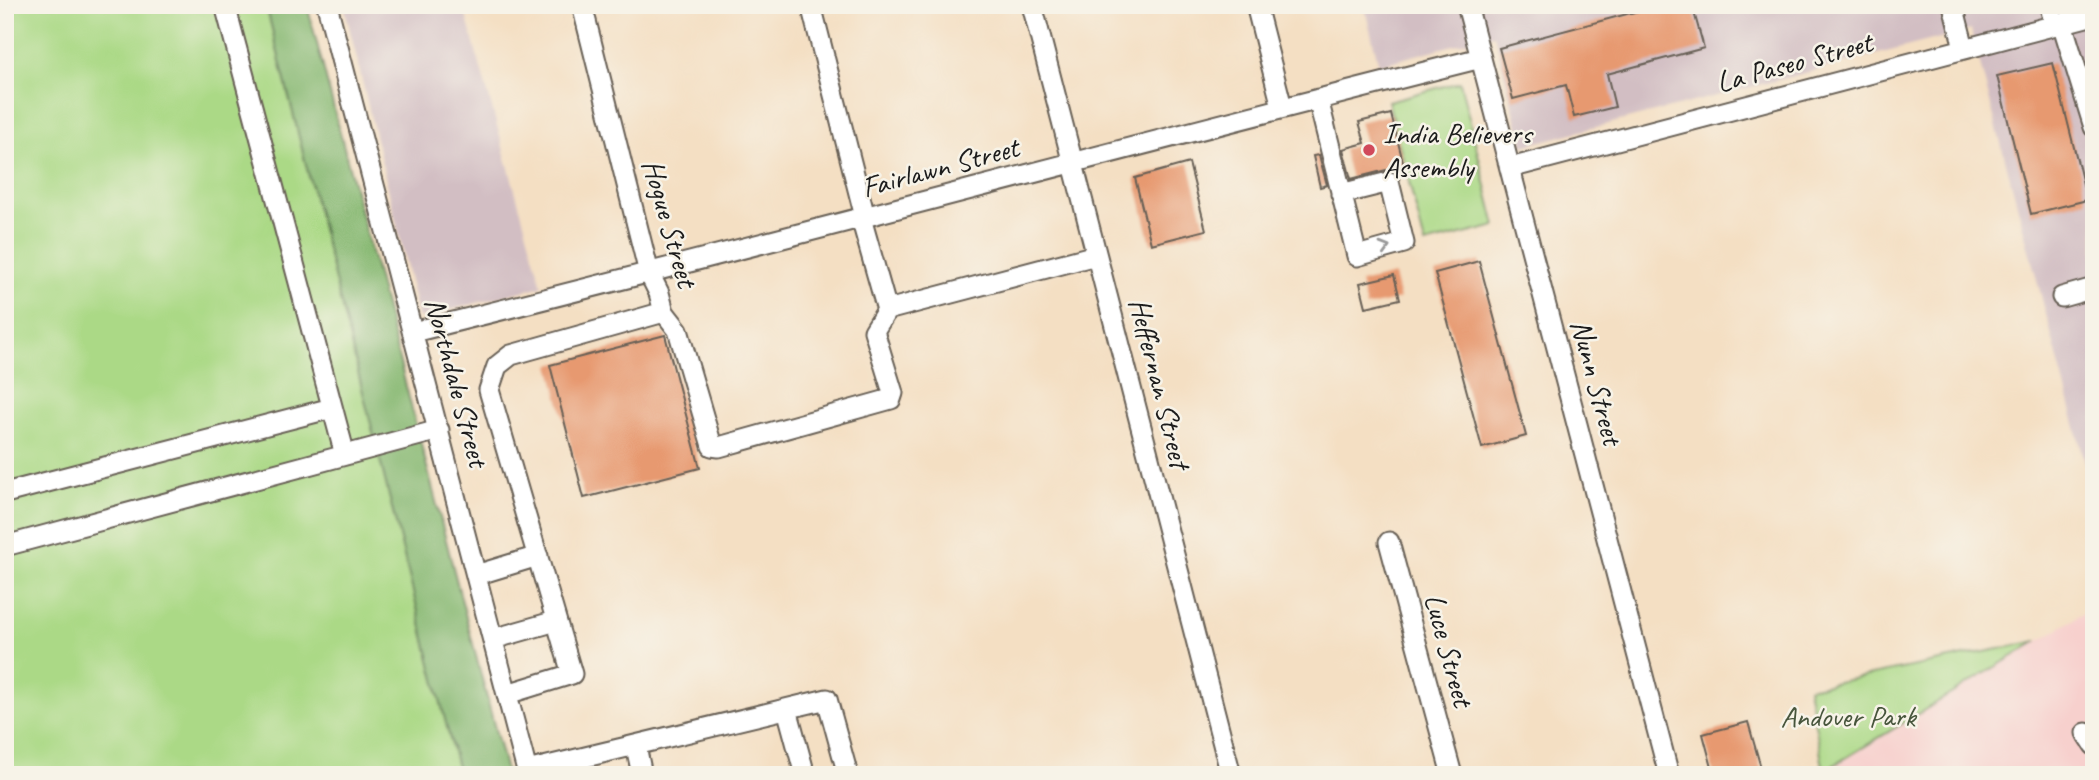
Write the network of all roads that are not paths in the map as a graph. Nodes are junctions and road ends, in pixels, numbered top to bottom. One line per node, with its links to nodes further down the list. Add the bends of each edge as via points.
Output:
1 (225, 5): 28 (street)
2 (327, 5): 27 (street, Northdale Street)
3 (582, 5): 22 (street, Hogue Street)
4 (811, 5): 20 (street)
5 (1032, 5): 17 (street, Heffernan Street)
6 (1256, 5): 15 (street)
7 (1467, 5): 13 (street, Nunn Street)
8 (1953, 5): 12 (street)
9 (2050, 5): 11 (street)
10 (2094, 15): 11 (street, La Paseo Street)
11 (2058, 24): 12 (street, La Paseo Street); 16 (street)
12 (1964, 48): 18 (street, La Paseo Street)
13 (1481, 58): 14 (street, Fairlawn Street); 18 (street, Nunn Street)
14 (1318, 99): 15 (street, Fairlawn Street); 19 (street)
15 (1282, 107): 17 (street, Fairlawn Street)
16 (2094, 127)
17 (1073, 163): 20 (street, Fairlawn Street); 21 (street, Heffernan Street)
18 (1510, 168): 47 (street, Nunn Street)
19 (1342, 194)
20 (863, 218): 22 (street, Fairlawn Street); 25 (street)
21 (1096, 255): 25 (street); 45 (street, Heffernan Street)
22 (649, 273): 26 (street, Hogue Street); 27 (street, Fairlawn Street)
23 (2094, 288): 24 (street)
24 (2062, 298)
25 (887, 310): 26 (street, Hogue Street, via 874,331 891,399 719,447 712,446 678,330)
26 (664, 312): 34 (street, via 511,355 497,366 489,390)
27 (413, 332): 29 (street, Northdale Street)
28 (332, 408): 30 (street); 31 (street)
29 (439, 430): 30 (street); 35 (street, Northdale Street)
30 (345, 455): 33 (street)
31 (5, 493)
32 (1389, 542): 46 (street, Luce Street)
33 (5, 546)
34 (538, 556): 35 (street); 36 (street)
35 (476, 575): 37 (street, Northdale Street)
36 (556, 621): 37 (street); 38 (street, via 572,674)
37 (493, 639): 38 (street, Northdale Street)
38 (507, 694): 41 (street, Northdale Street)
39 (788, 709): 40 (street); 43 (street); 44 (street, via 827,699)
40 (636, 746): 41 (street); 42 (street)
41 (528, 773)
42 (642, 775)
43 (805, 775)
44 (848, 775)
45 (1231, 775)
46 (1452, 775)
47 (1669, 775)

